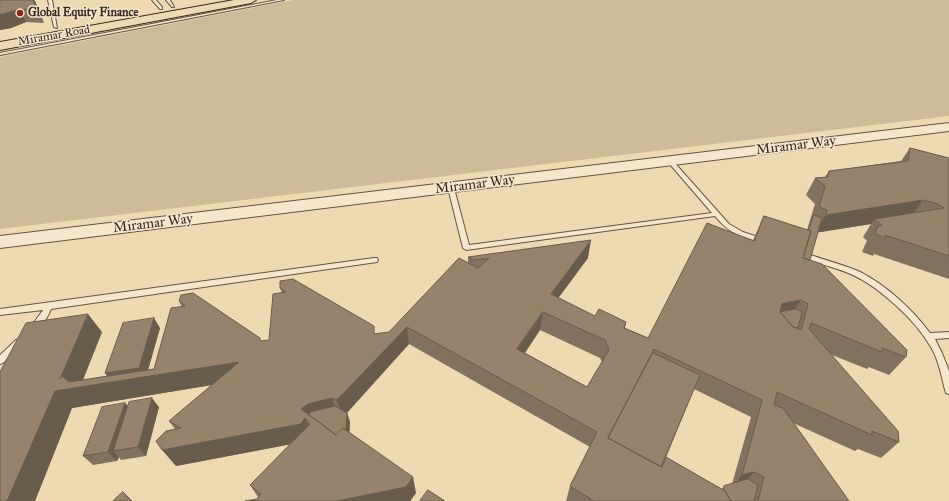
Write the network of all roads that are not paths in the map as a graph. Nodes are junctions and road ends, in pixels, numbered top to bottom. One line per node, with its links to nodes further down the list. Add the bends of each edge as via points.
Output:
1 (50, 0): 7 (lane)
2 (154, 0): 6 (lane)
3 (208, 0): 6 (main road, Miramar Road)
4 (251, 0): 9 (main road, Miramar Road)
5 (282, 0): 10 (lane)
6 (168, 5): 7 (main road, Miramar Road)
7 (56, 27): 8 (main road, Miramar Road)
8 (0, 37)
9 (0, 46)
10 (0, 54)
11 (949, 126): 12 (street, Miramar Way)
12 (670, 161): 13 (street, Miramar Way); 14 (lane)
13 (451, 188): 14 (lane, via 466,248); 16 (street, Miramar Way)
14 (716, 214): 15 (lane, via 727,226)
15 (753, 238)
16 (0, 242)
17 (808, 257): 22 (lane, via 858,274 872,282)
18 (374, 260): 19 (lane)
19 (49, 306): 20 (lane); 23 (lane, via 32,331)
20 (0, 312)
21 (949, 335): 22 (lane)
22 (928, 336): 24 (lane, via 940,356)
23 (0, 360)
24 (949, 390)

